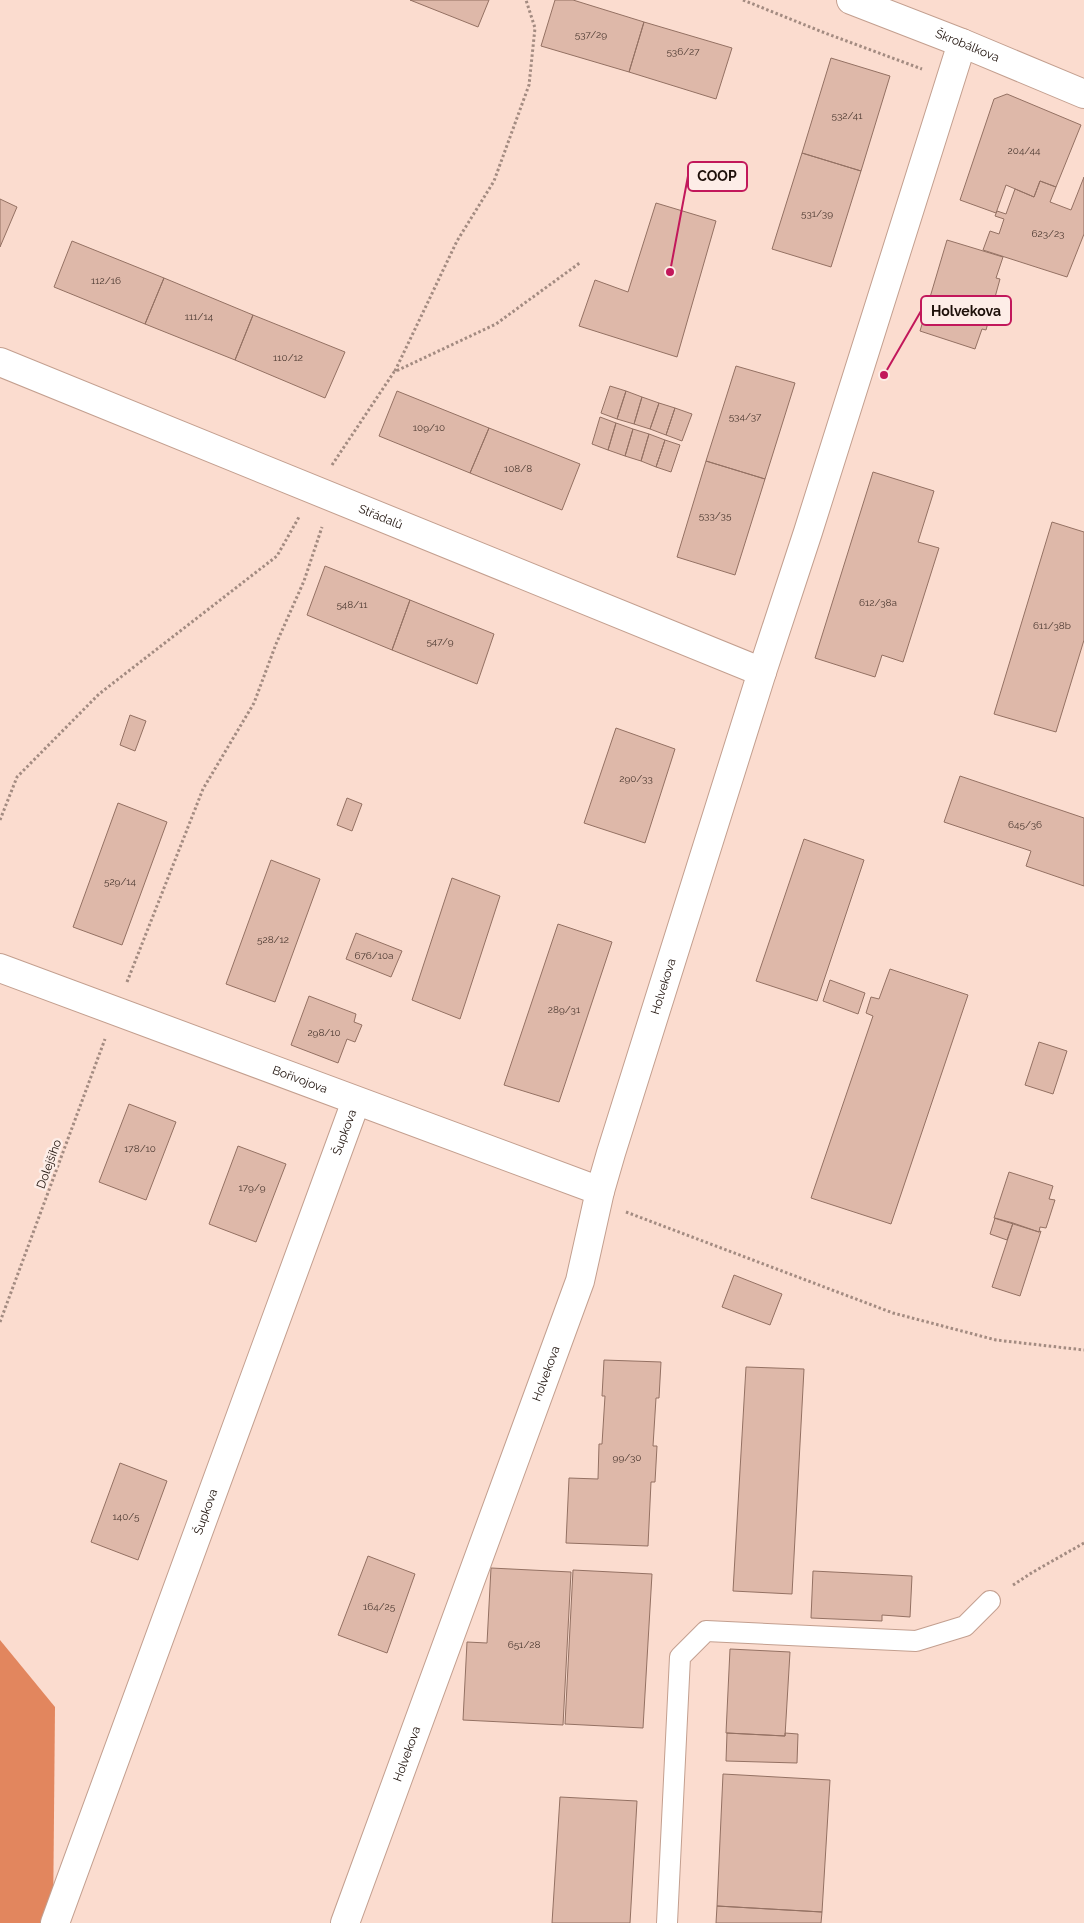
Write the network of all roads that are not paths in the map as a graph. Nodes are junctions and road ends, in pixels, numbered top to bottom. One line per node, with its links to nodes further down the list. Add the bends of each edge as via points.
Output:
1 (851, 0): 2 (street, Škrobálkova)
2 (962, 43): 3 (street, Škrobálkova); 5 (street, Holvekova)
3 (1084, 94)
4 (0, 362): 5 (street, Střádalů)
5 (762, 672): 8 (street, Holvekova)
6 (0, 968): 7 (street, Bořivojova)
7 (356, 1100): 8 (street, Bořivojova); 10 (street, Šupkova)
8 (599, 1196): 11 (street, Holvekova, via 580,1281)
9 (990, 1602): 12 (lane, via 965,1626 916,1641 706,1631 680,1657)
10 (55, 1923)
11 (345, 1923)
12 (667, 1923)

